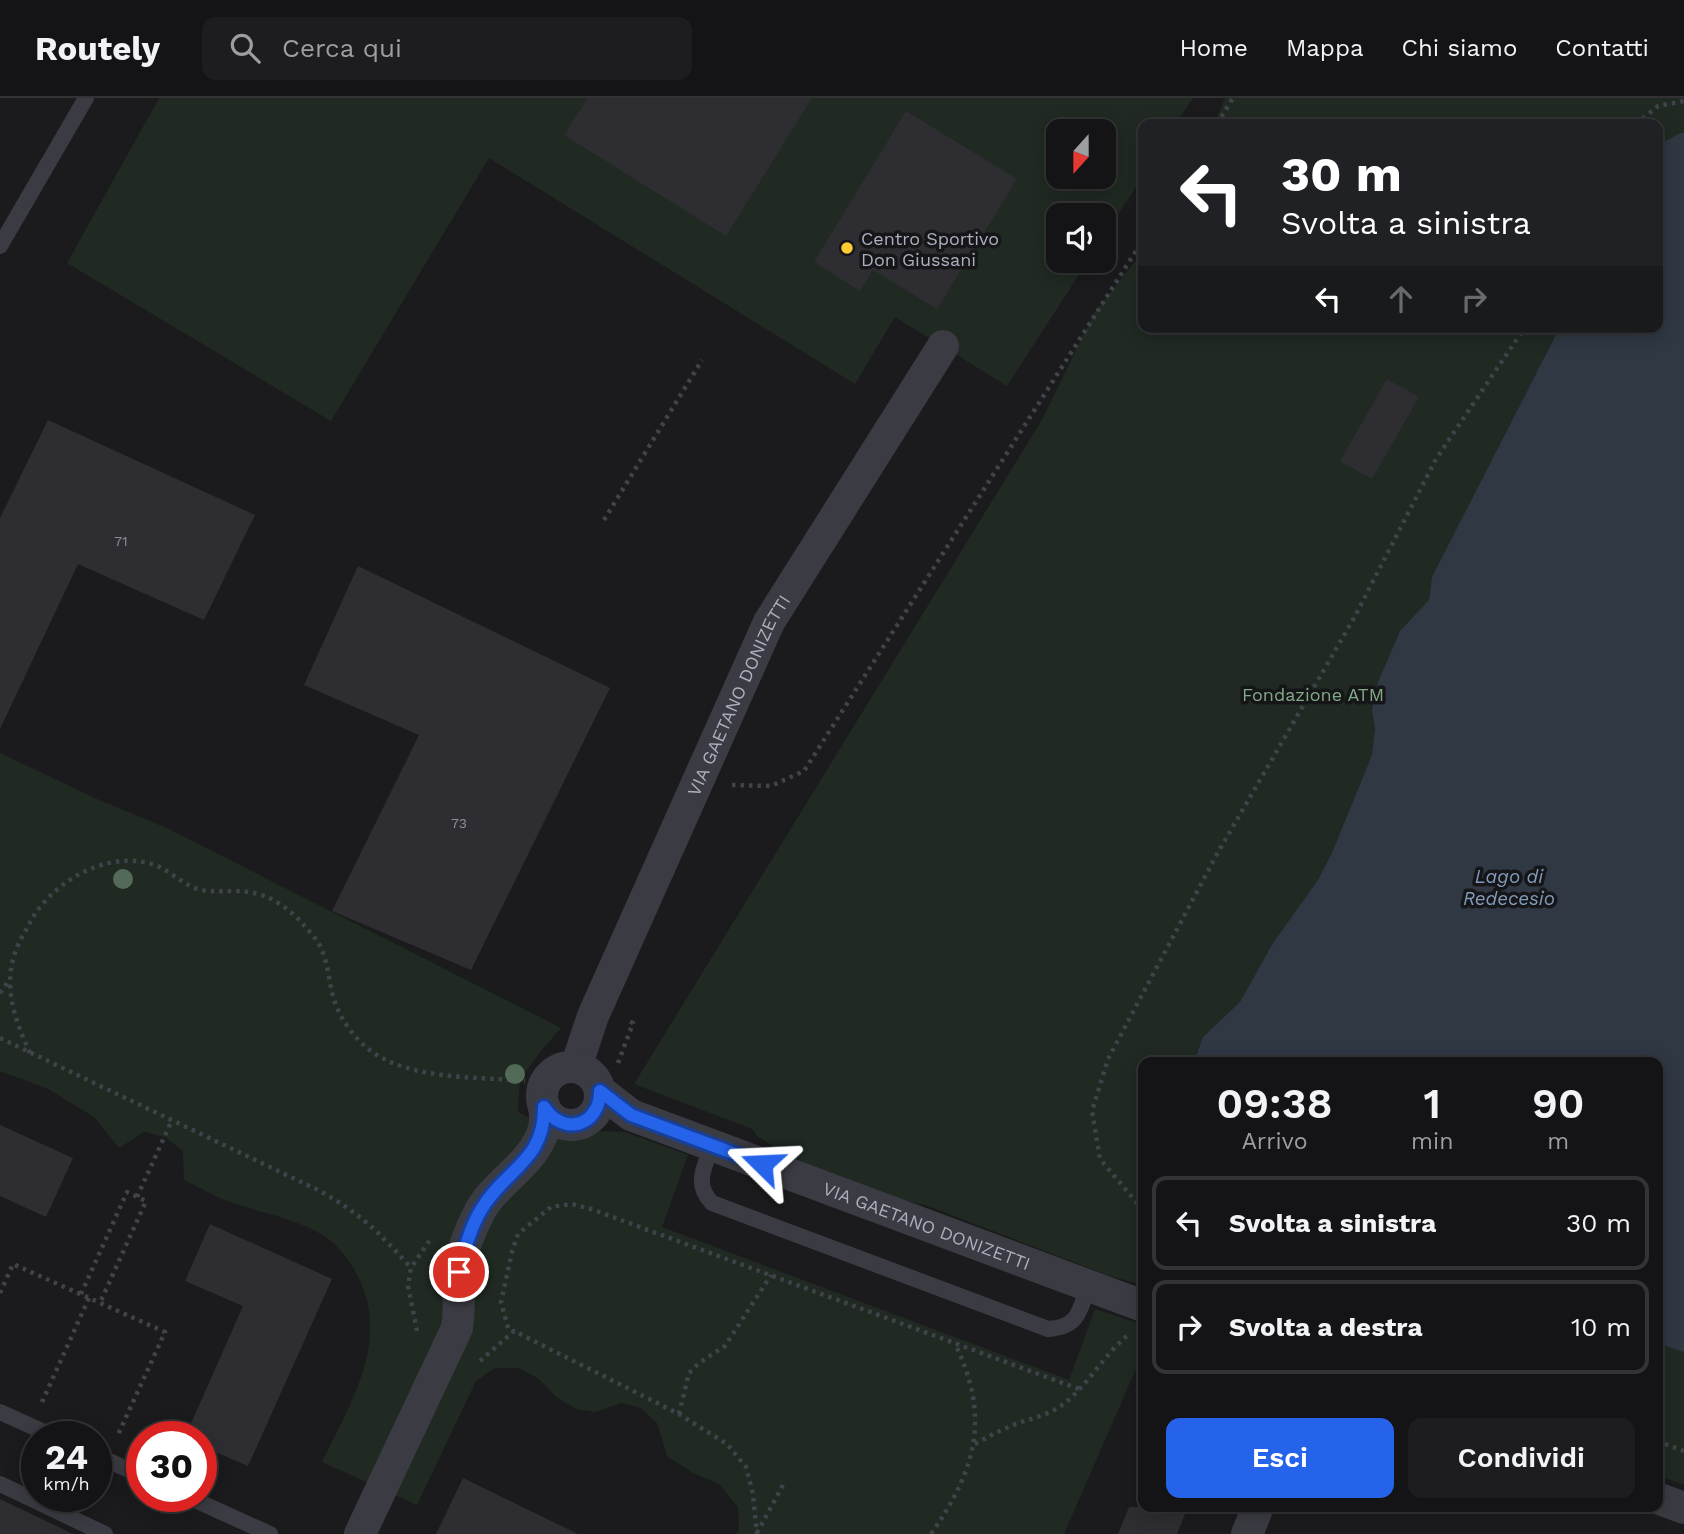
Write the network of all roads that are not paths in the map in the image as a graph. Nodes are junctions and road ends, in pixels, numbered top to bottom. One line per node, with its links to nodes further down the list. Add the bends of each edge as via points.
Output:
1 (86, 98): 2 (lane)
2 (0, 246)
3 (943, 346): 4 (street, VIA GAETANO DONIZETTI, via 769,622 593,1016)
4 (576, 1067): 5 (street, via 592,1075); 6 (street, via 566,1067 549,1078)
5 (600, 1091): 6 (street, via 592,1116 575,1124 557,1121); 7 (street, VIA GAETANO DONIZETTI, via 631,1115)
6 (538, 1094): 20 (street, via 545,1126 526,1160 495,1189 480,1212 459,1272 457,1328)
7 (712, 1145): 8 (street, VIA GAETANO DONIZETTI); 8 (lane, via 701,1178 703,1194 725,1208 1048,1329 1064,1328 1074,1320)
8 (1088, 1286): 9 (street, VIA GAETANO DONIZETTI)
9 (1137, 1319)
10 (0, 1412): 11 (lane)
11 (21, 1421)
12 (0, 1484): 17 (lane)
13 (1663, 1500): 14 (street)
14 (1684, 1508)
15 (217, 1510): 19 (lane)
16 (1256, 1512): 21 (street)
17 (73, 1527): 18 (lane)
18 (105, 1534)
19 (270, 1534)
20 (360, 1534)
21 (1247, 1534)

